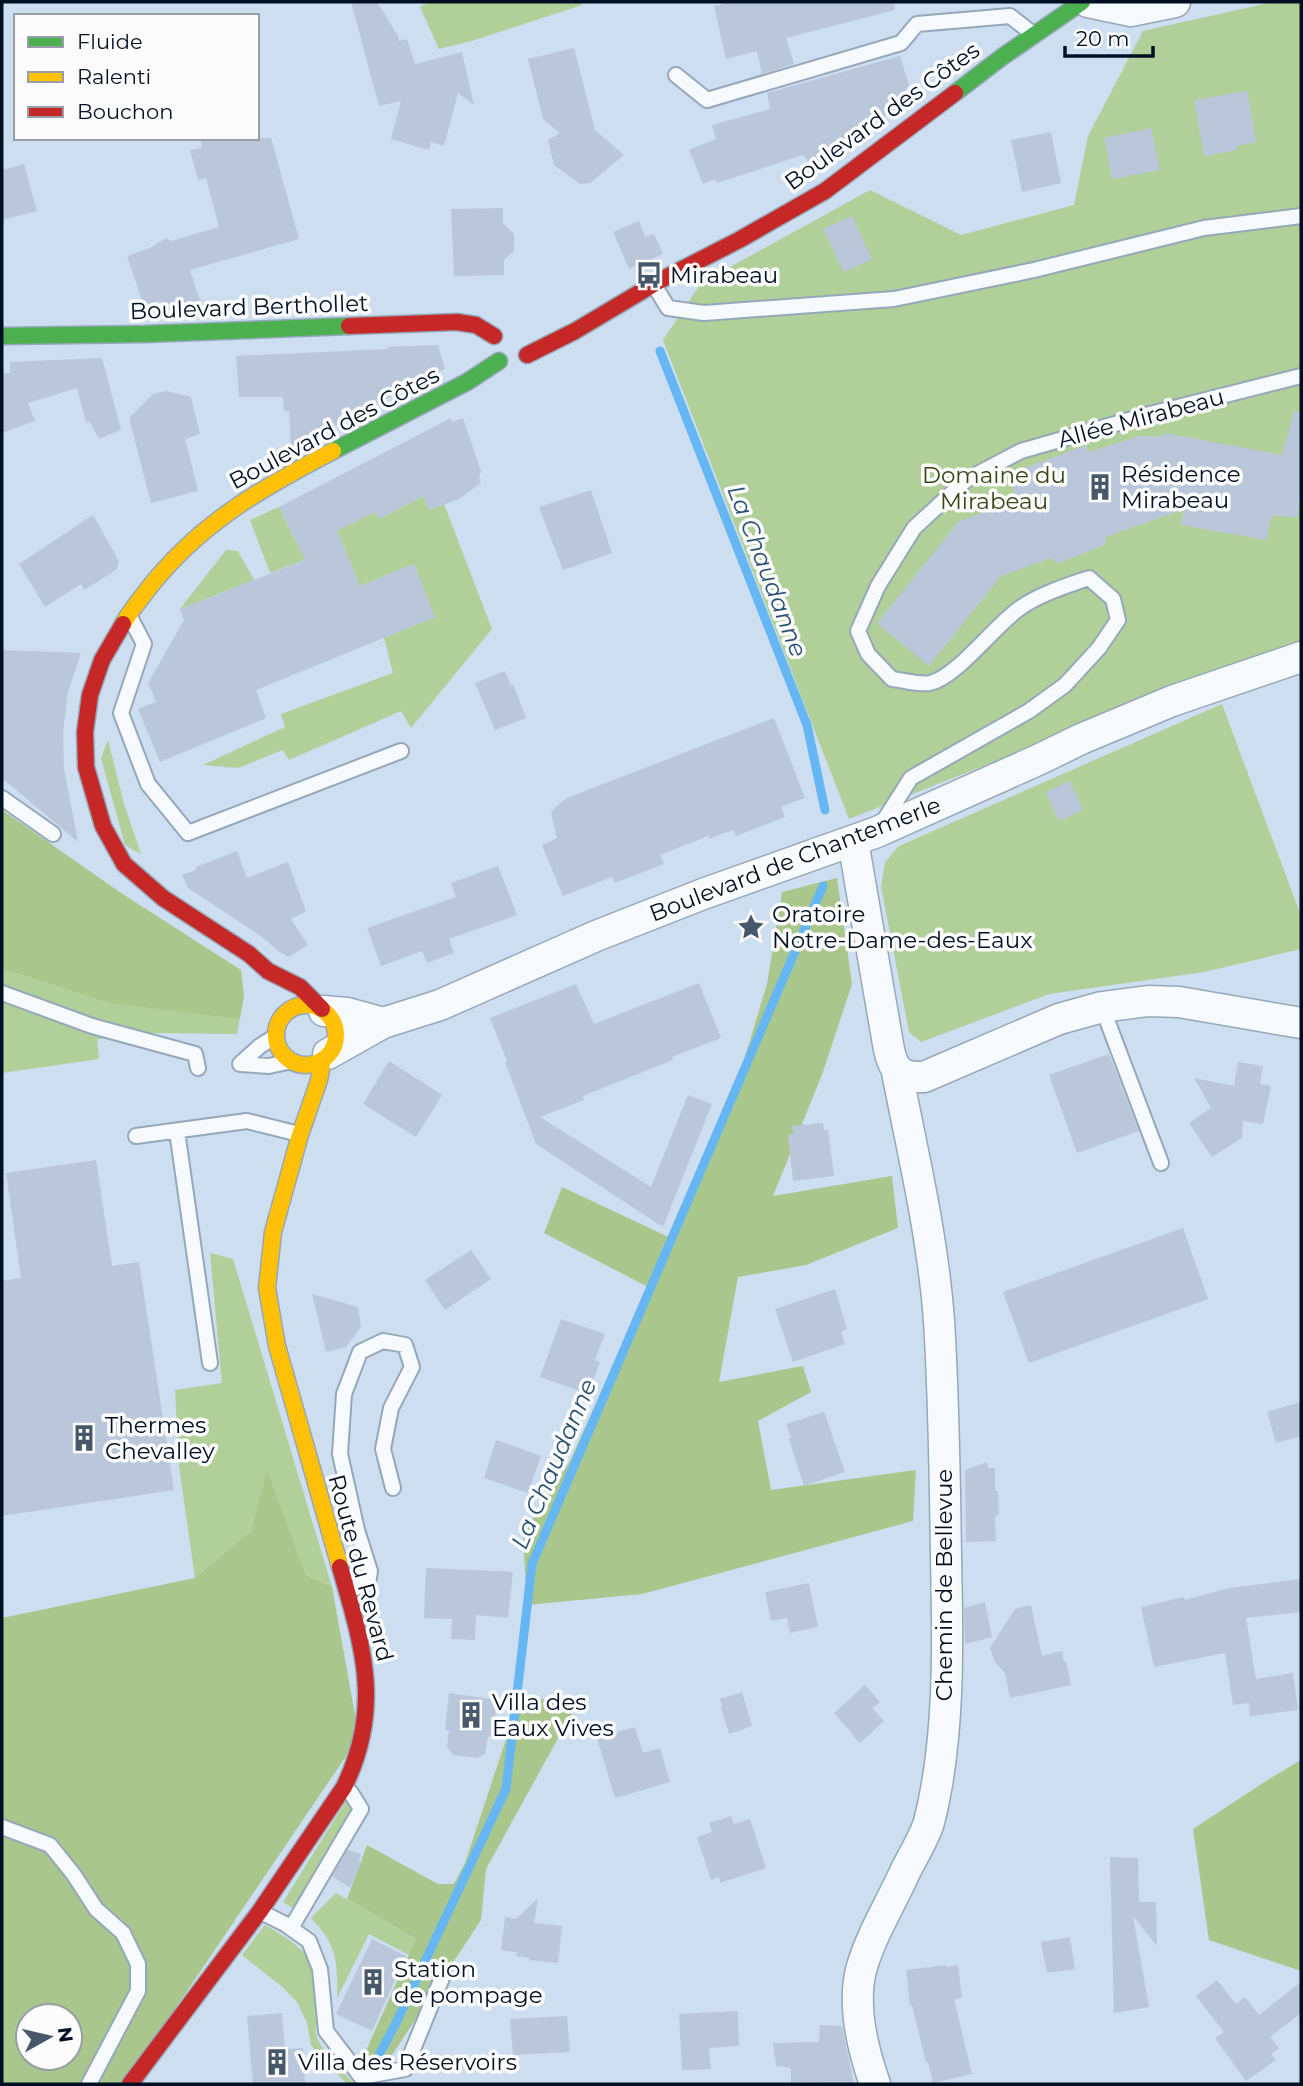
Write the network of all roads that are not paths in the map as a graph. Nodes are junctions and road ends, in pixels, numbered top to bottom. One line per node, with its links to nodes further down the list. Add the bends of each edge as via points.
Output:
1 (1082, 2): 4 (main road, Boulevard des Côtes)
2 (1088, 2): 3 (street, via 1131,11)
3 (1175, 2)
4 (1034, 35): 5 (lane, via 1010,16 917,24 901,43 707,100); 7 (main road, Boulevard des Côtes, via 825,191)
5 (676, 75)
6 (1301, 216): 7 (lane, via 1204,228 894,299 701,313 668,309)
7 (653, 284): 8 (main road, Boulevard des Côtes)
8 (630, 297): 9 (main road, Boulevard des Côtes); 12 (main road, Boulevard des Côtes)
9 (566, 317)
10 (2, 336): 13 (main road, Boulevard Berthollet, via 457,322 501,332 492,342)
11 (527, 338): 12 (main road)
12 (527, 355): 13 (main road, Boulevard des Côtes, via 516,364)
13 (499, 361): 15 (main road, Boulevard des Côtes, via 240,503 201,532)
14 (1301, 376): 20 (lane, Allée Mirabeau, via 1021,451 966,480 914,528 878,586 858,631 868,654 892,680 930,683 955,670 1020,607 1089,578 1113,599 1118,620 1065,685 911,778)
15 (128, 615): 17 (lane, via 144,644 121,712 148,784 188,833); 21 (main road, Boulevard des Côtes, via 102,660 90,695 85,732 86,767 103,826 124,864 163,898)
16 (1301, 657): 20 (street, Boulevard de Chantemerle, via 1172,701)
17 (401, 751)
18 (2, 798): 19 (lane)
19 (53, 834)
20 (865, 836): 26 (street, Boulevard de Chantemerle, via 703,894 440,1004); 31 (street, Chemin de Bellevue)
21 (268, 971): 24 (main road, Boulevard des Côtes, via 300,987); 25 (main road)
22 (2, 993): 32 (lane, via 92,1026 195,1054)
23 (1102, 1007): 27 (street, via 1179,1002); 31 (street); 36 (lane)
24 (323, 1010): 25 (main road, via 302,1005); 26 (street); 29 (main road, via 331,1018 336,1037)
25 (284, 1015): 28 (main road)
26 (383, 1023): 29 (street, Boulevard de Chantemerle)
27 (1301, 1023)
28 (276, 1036): 30 (main road, via 284,1055); 30 (lane, via 240,1064 269,1066)
29 (326, 1057): 30 (main road, via 308,1064); 34 (main road, Route du Revard)
30 (292, 1061): 34 (main road, Route du Revard)
31 (913, 1066): 47 (street, Chemin de Bellevue, via 939,1320 945,1692 939,1768 928,1824 861,1974 860,2025)
32 (198, 1068)
33 (177, 1131): 34 (lane, via 247,1121); 35 (lane); 37 (lane)
34 (300, 1135): 39 (main road, Route du Revard, via 273,1232 267,1287 277,1346)
35 (136, 1136)
36 (1161, 1163)
37 (210, 1363)
38 (393, 1488): 39 (lane, via 383,1449 391,1408 412,1367 405,1345 383,1341 360,1352 344,1394 340,1454 370,1571 368,1583)
39 (346, 1591): 40 (main road, Route du Revard, via 361,1641 368,1713 358,1756)
40 (344, 1787): 42 (main road, Route du Revard); 43 (lane, via 361,1808)
41 (2, 1827): 46 (lane, via 50,1845 96,1909 123,1933 138,1964 138,1991)
42 (260, 1911): 43 (lane); 45 (main road, Route du Revard)
43 (291, 1928): 44 (lane, via 309,1941 320,1969 326,2031 361,2077 405,2069)
44 (444, 1973)
45 (133, 2082)
46 (89, 2084)
47 (876, 2084)

